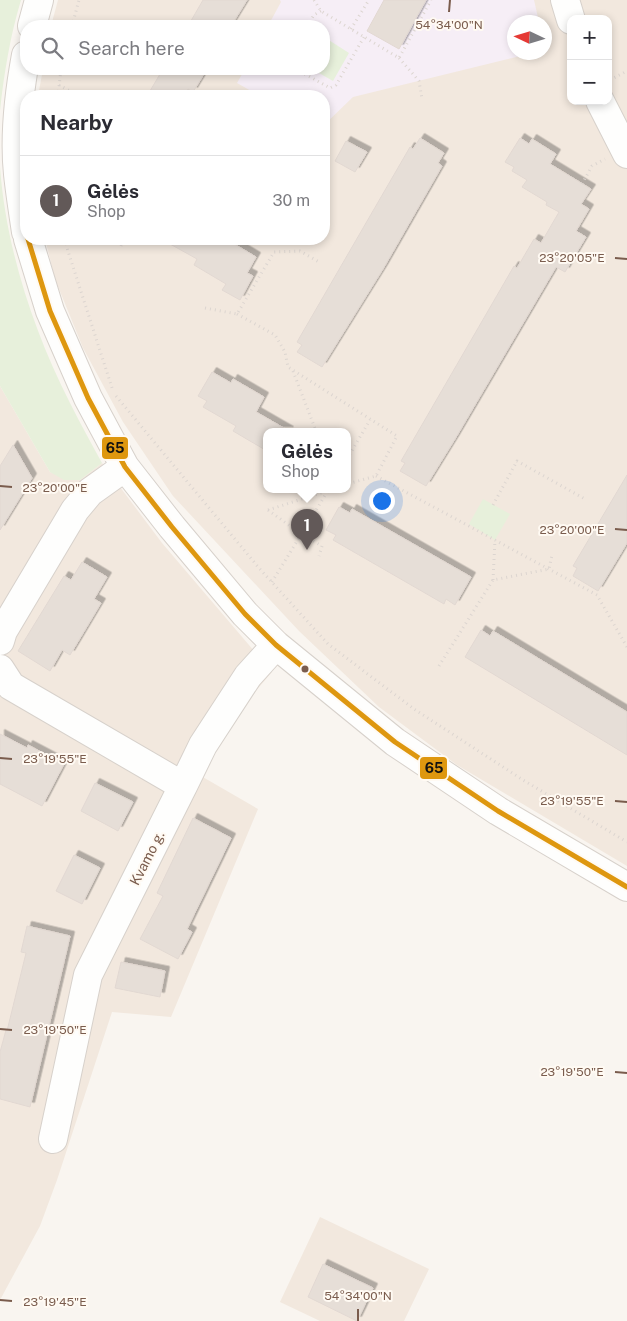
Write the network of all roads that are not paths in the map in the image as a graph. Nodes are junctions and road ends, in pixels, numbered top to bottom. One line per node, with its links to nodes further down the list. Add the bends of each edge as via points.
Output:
1 (39, 0): 4 (street)
2 (565, 0): 3 (street)
3 (570, 15)
4 (34, 20)
5 (24, 75): 6 (street)
6 (22, 90)
7 (20, 105): 10 (street)
8 (611, 105): 9 (street)
9 (625, 151)
10 (9, 174): 11 (street)
11 (20, 212)
12 (30, 245): 13 (street, via 50,311 88,398)
13 (125, 467): 14 (street, via 90,492 74,510 2,631); 15 (street, via 214,578)
14 (0, 641)
15 (276, 645): 17 (street, Kvamo g., via 248,676 203,745); 18 (street, via 403,748 498,811)
16 (0, 669): 17 (street, via 11,686)
17 (183, 786): 19 (street, Kvamo g., via 88,975)
18 (627, 888)
19 (53, 1139)

